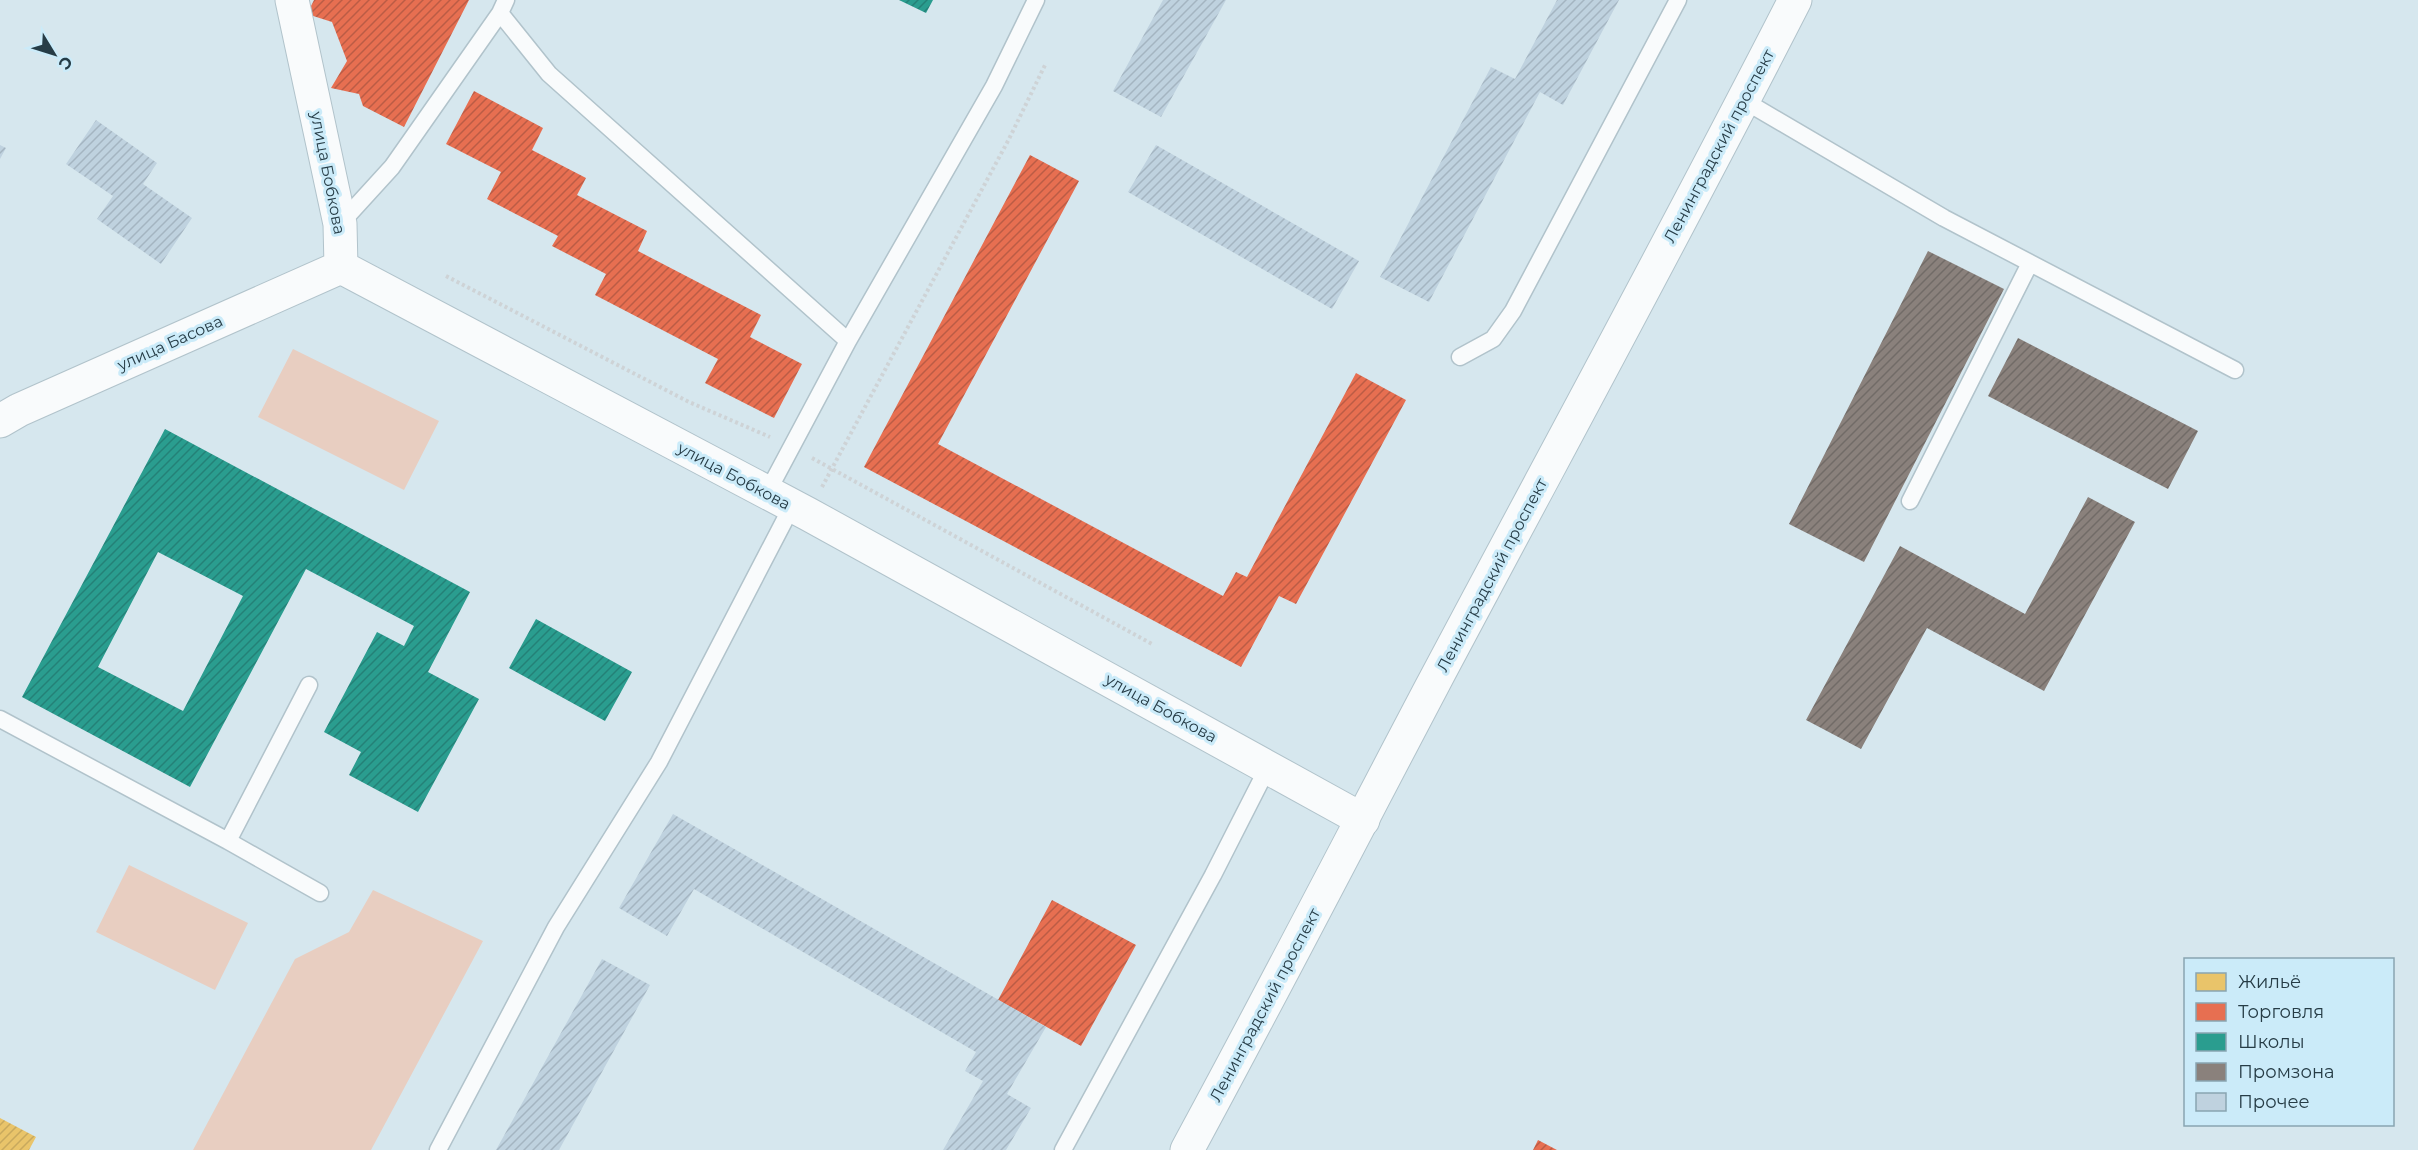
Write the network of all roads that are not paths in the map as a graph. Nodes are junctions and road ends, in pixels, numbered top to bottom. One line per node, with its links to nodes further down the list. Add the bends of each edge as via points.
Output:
1 (292, 0): 7 (street, улица Бобкова)
2 (1036, 0): 10 (lane, via 994,86)
3 (1678, 0): 11 (lane, via 1513,310 1493,339)
4 (1795, 0): 6 (street, Ленинградский проспект)
5 (503, 6): 7 (lane, via 392,167); 10 (lane, via 549,74)
6 (1743, 100): 8 (lane, via 1944,218); 19 (street, Ленинградский проспект)
7 (340, 224): 9 (street, улица Бобкова)
8 (2030, 263): 12 (lane); 14 (lane)
9 (341, 267): 13 (street, улица Басова); 15 (street, улица Бобкова)
10 (848, 341): 15 (lane)
11 (1460, 357)
12 (2235, 370)
13 (0, 421)
14 (1910, 501)
15 (789, 505): 18 (street, улица Бобкова); 22 (lane, via 659,762 556,927)
16 (309, 685): 20 (lane)
17 (0, 719): 20 (lane)
18 (1268, 767): 19 (street, улица Бобкова); 23 (lane)
19 (1363, 820): 24 (street, Ленинградский проспект)
20 (228, 841): 21 (lane)
21 (320, 893)
22 (438, 1150)
23 (1063, 1150)
24 (1187, 1150)

